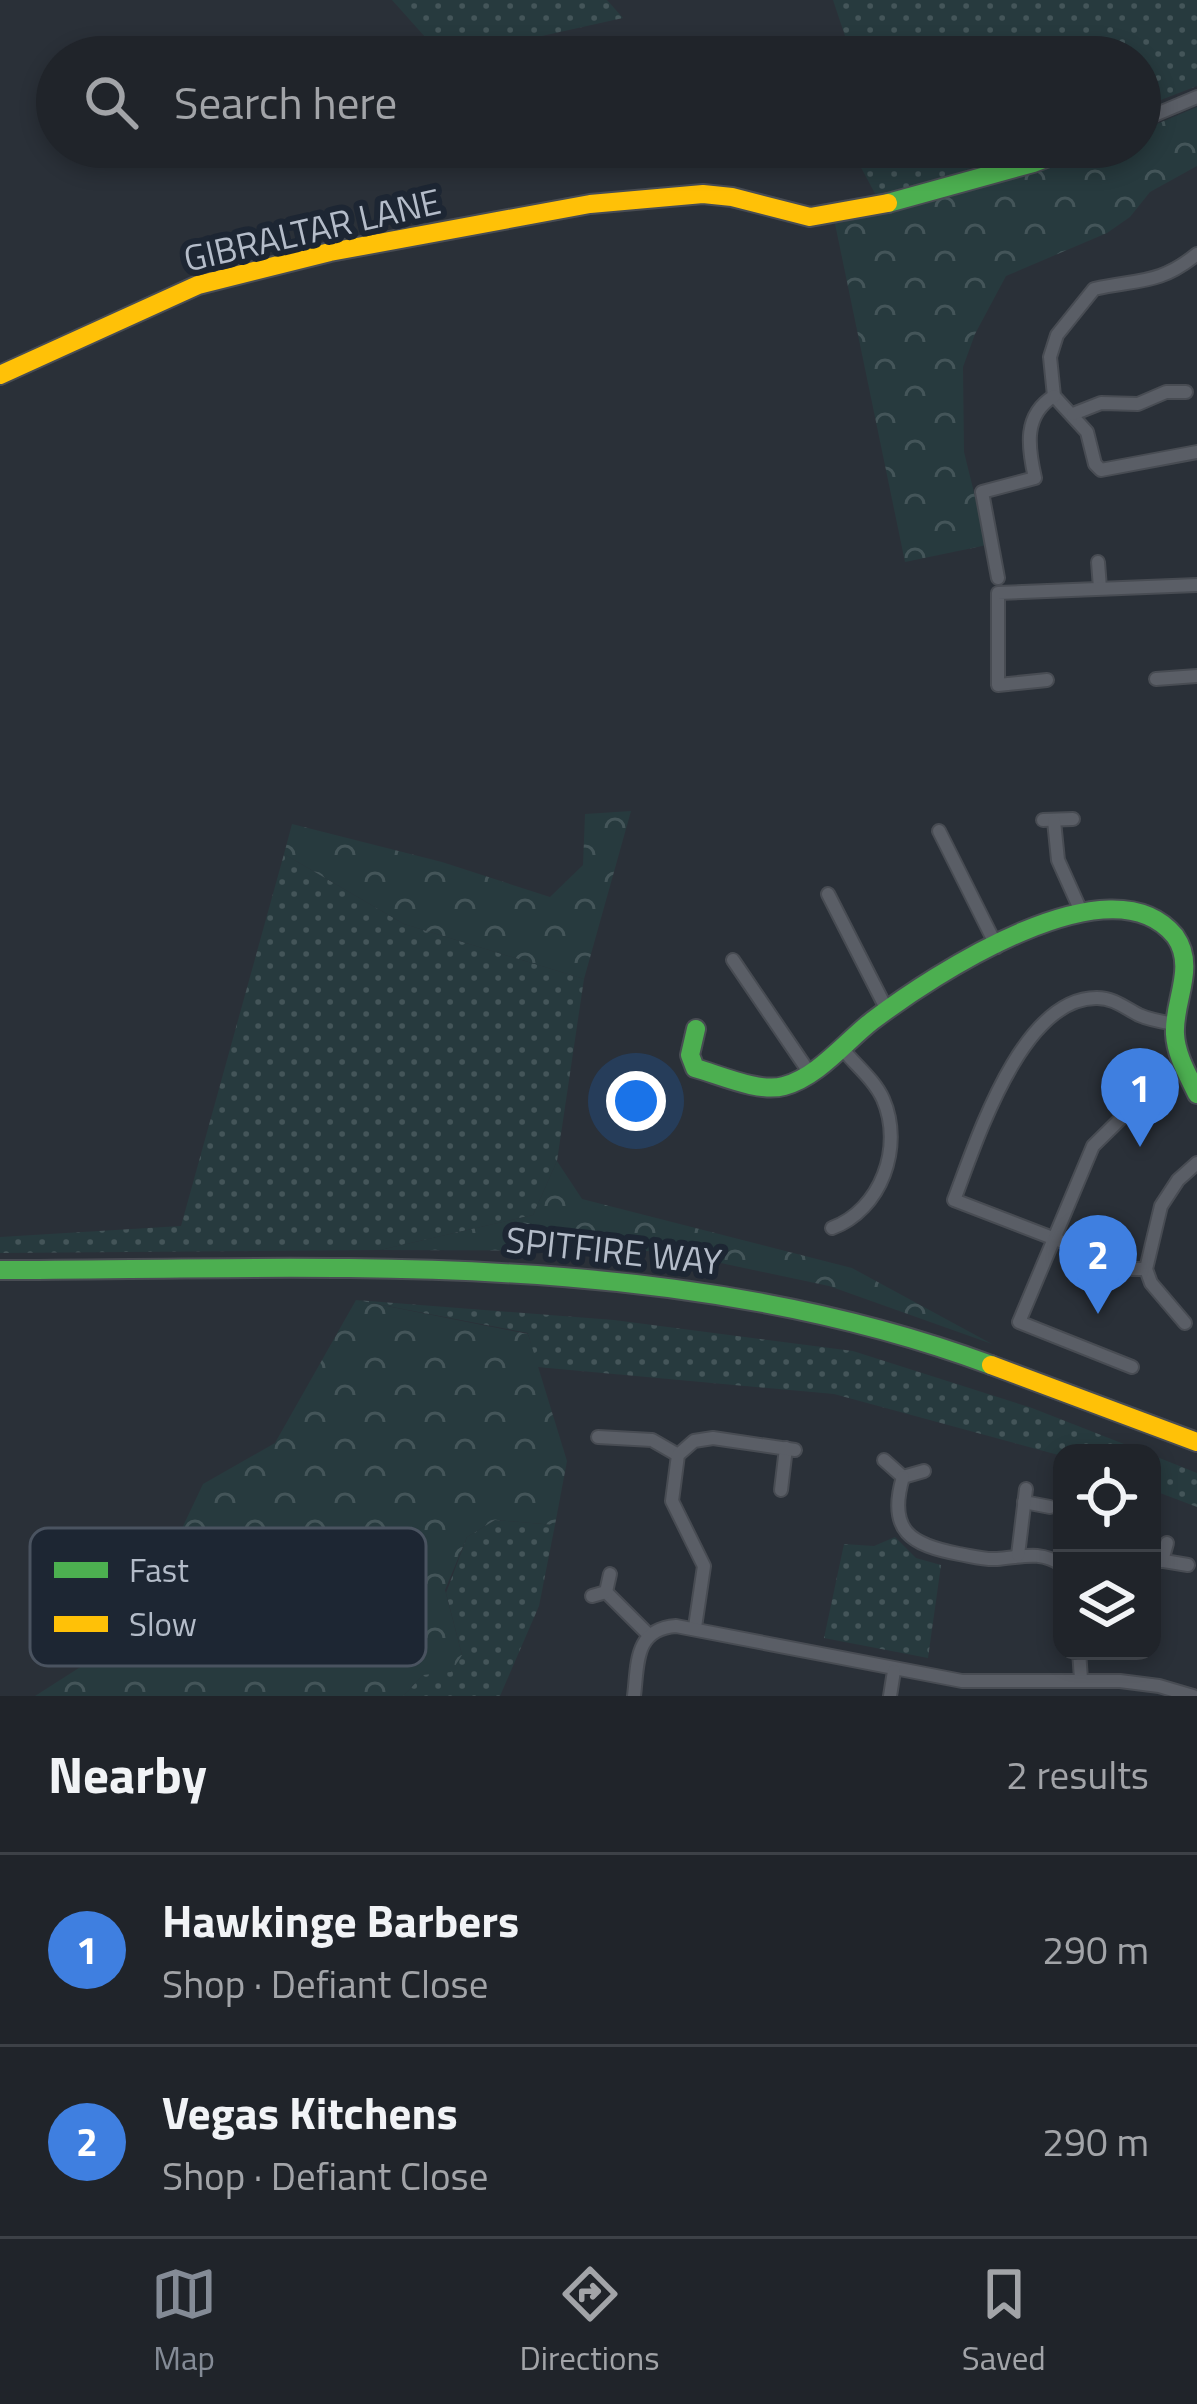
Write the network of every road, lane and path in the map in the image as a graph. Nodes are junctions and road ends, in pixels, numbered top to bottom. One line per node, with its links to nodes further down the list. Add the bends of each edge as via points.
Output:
1 (1197, 97): 2 (street)
2 (1161, 112)
3 (1018, 168): 5 (street, GIBRALTAR LANE, via 810,217 704,194 590,204 330,251 198,285)
4 (1197, 254): 7 (street, via 1163,278 1089,293 1051,346)
5 (0, 375)
6 (1186, 392): 8 (street)
7 (1054, 396): 8 (street); 11 (street, via 1029,431 1035,478 976,493)
8 (1072, 414): 9 (street, via 1101,470)
9 (1197, 452)
10 (1098, 562): 13 (street)
11 (998, 578)
12 (1197, 585): 13 (street)
13 (1100, 588): 16 (street, via 998,592 998,685)
14 (1197, 676): 15 (street)
15 (1156, 679)
16 (1047, 680)
17 (1073, 819): 20 (street, via 1048,820)
18 (938, 831): 21 (street)
19 (828, 894): 23 (street)
20 (1081, 909): 21 (street); 24 (street, via 1140,909 1174,932 1188,974)
21 (997, 947): 23 (street)
22 (733, 960): 27 (street)
23 (887, 1010): 26 (street)
24 (1175, 1024): 29 (street); 32 (street, via 1111,1000 1081,1000 1034,1033 1009,1072 954,1200)
25 (696, 1029): 27 (street, via 689,1055 698,1070 777,1088)
26 (841, 1047): 27 (street); 31 (street, via 883,1099 890,1147 873,1198)
27 (808, 1072)
28 (1156, 1084): 32 (street, via 1094,1146)
29 (1197, 1094)
30 (1197, 1163): 33 (street, via 1161,1206)
31 (832, 1228)
32 (1053, 1238): 33 (street); 36 (street, via 1019,1322)
33 (1146, 1269): 35 (street)
34 (0, 1270): 39 (street, SPITFIRE WAY, via 477,1269 662,1285 943,1347)
35 (1185, 1323)
36 (1132, 1367)
37 (598, 1437): 38 (street)
38 (621, 1438): 40 (street); 41 (street, via 652,1440)
39 (1197, 1442)
40 (622, 1453)
41 (678, 1455): 45 (street, via 713,1438 790,1449); 54 (street, via 672,1501 704,1566)
42 (884, 1460): 44 (street)
43 (924, 1471): 44 (street)
44 (903, 1478): 49 (street, via 898,1511 920,1545 978,1558)
45 (781, 1490)
46 (1050, 1507): 49 (street, via 1025,1496)
47 (1167, 1543): 48 (street)
48 (1161, 1553)
49 (1018, 1555): 50 (street)
50 (1053, 1560)
51 (1161, 1561): 52 (street)
52 (1188, 1565)
53 (610, 1574): 55 (street, via 599,1594)
54 (695, 1627): 55 (street); 57 (street)
55 (650, 1635): 60 (street, via 638,1653)
56 (1080, 1660): 58 (street)
57 (894, 1671): 58 (street, via 1000,1684); 61 (street)
58 (1081, 1679): 59 (street)
59 (1120, 1681): 62 (street); 63 (street)
60 (634, 1696)
61 (890, 1696)
62 (1118, 1696)
63 (1193, 1696)

